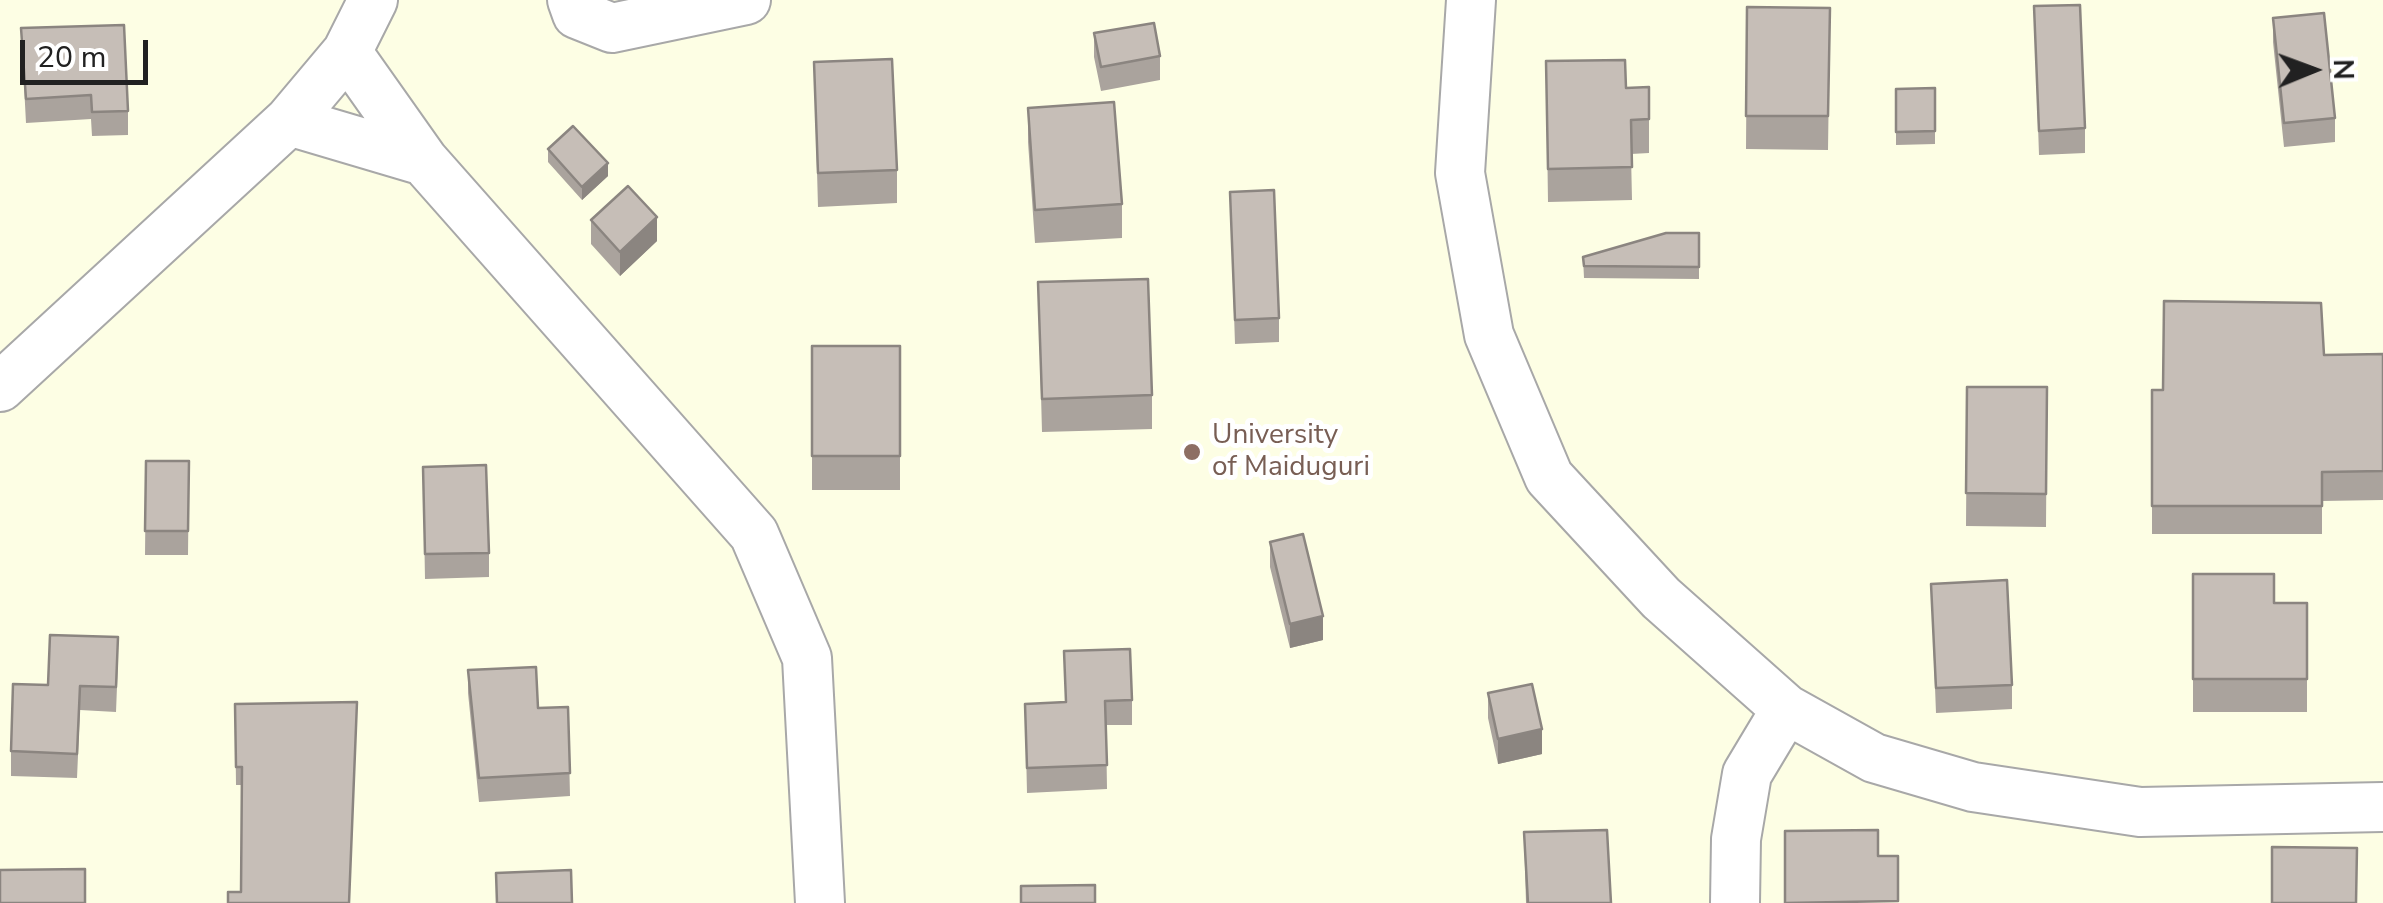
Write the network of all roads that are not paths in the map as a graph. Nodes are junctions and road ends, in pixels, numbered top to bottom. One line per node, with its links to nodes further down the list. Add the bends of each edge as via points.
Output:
1 (373, 0): 5 (street)
2 (572, 0): 3 (street, via 577,14 612,28)
3 (746, 0)
4 (1471, 0): 9 (street, via 1460,173 1489,335 1549,477 1661,598)
5 (347, 52): 6 (street); 7 (street)
6 (289, 121): 7 (street); 8 (street)
7 (424, 161): 11 (street, via 754,534 807,658)
8 (0, 387)
9 (1786, 709): 10 (street, via 1874,758 1973,787 2140,812); 12 (street, via 1747,774)
10 (2383, 808)
11 (820, 903)
12 (1735, 903)

